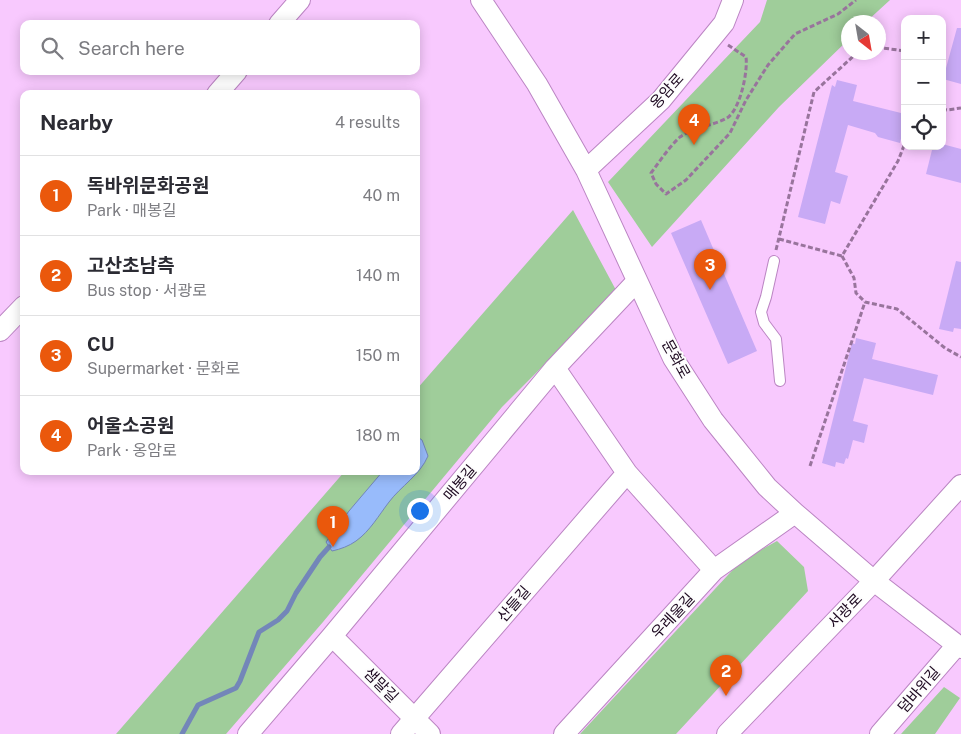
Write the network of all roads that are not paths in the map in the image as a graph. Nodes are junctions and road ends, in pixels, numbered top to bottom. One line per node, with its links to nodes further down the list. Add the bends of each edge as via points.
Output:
1 (300, 0): 4 (street)
2 (481, 0): 7 (street, 문화로, via 537,84)
3 (734, 0): 7 (street, 옹암로, via 724,23 661,100)
4 (282, 20)
5 (234, 75): 6 (street)
6 (220, 90)
7 (586, 170): 9 (street, 문화로)
8 (774, 261): 13 (lane, via 761,312 764,323 776,339)
9 (637, 282): 12 (street, 매봉길); 16 (street, 문화로, via 673,358 713,420 767,487)
10 (20, 310): 11 (street)
11 (0, 331)
12 (555, 368): 14 (street); 19 (street, 매봉길)
13 (780, 381)
14 (628, 473): 17 (street); 21 (street, 산들길)
15 (961, 485): 18 (street, 서광로)
16 (795, 513): 17 (street, 우레울길); 18 (street, 문화로)
17 (714, 570): 25 (street, 우레울길)
18 (874, 581): 20 (street, 문화로); 26 (street, 서광로)
19 (332, 636): 21 (street, 샘말길); 22 (street, 매봉길)
20 (959, 647): 27 (street, 덤바위길)
21 (414, 719): 23 (street, 산들길); 24 (street, 샘말길)
22 (248, 734)
23 (401, 734)
24 (430, 734)
25 (564, 734)
26 (727, 734)
27 (880, 734)

